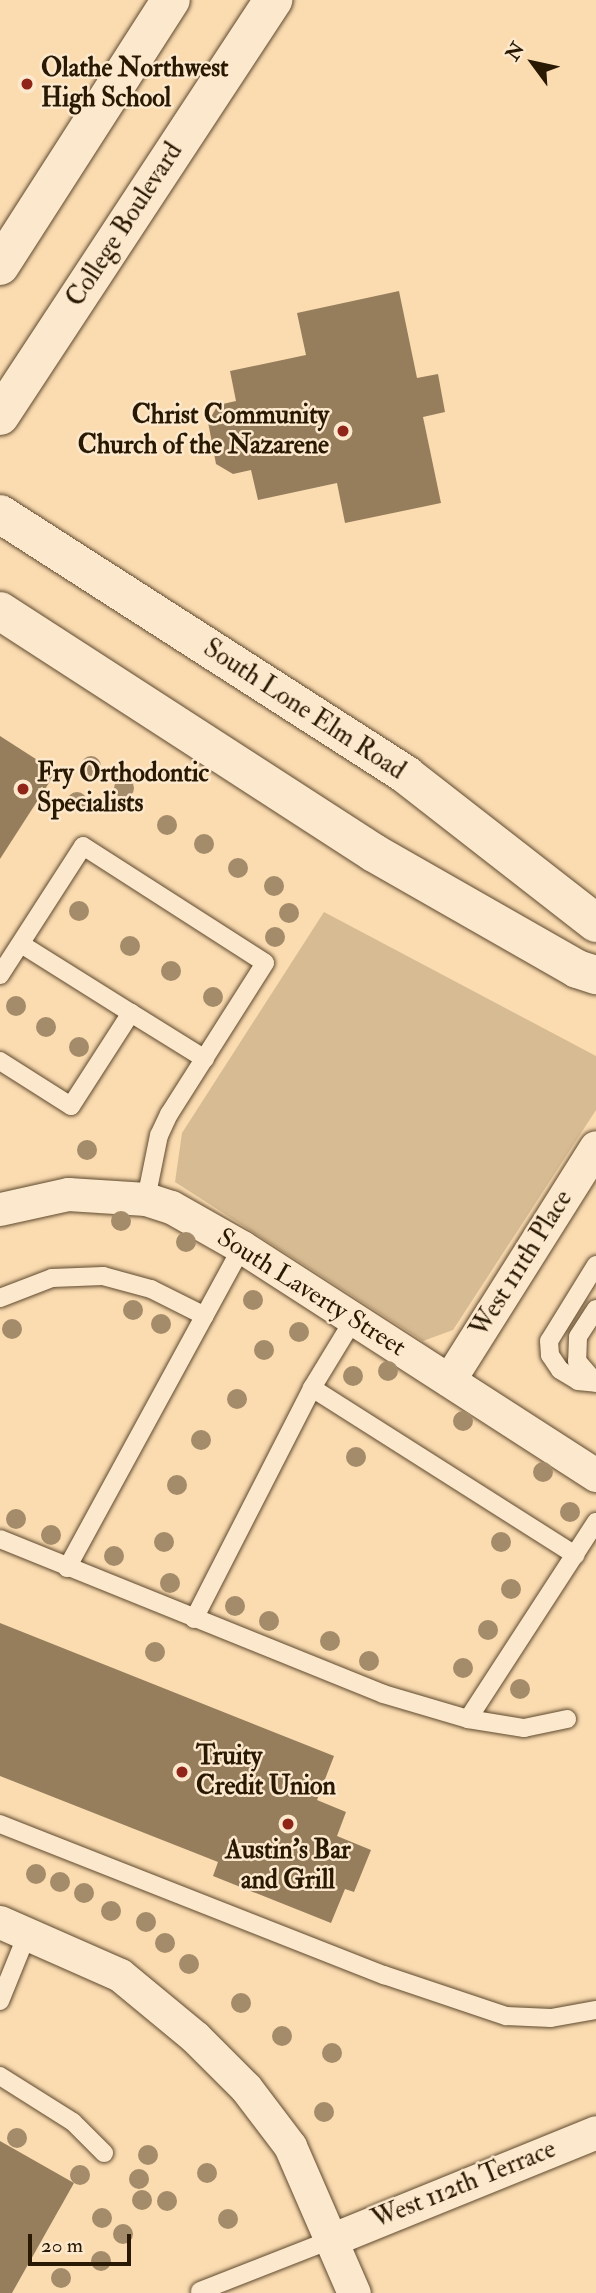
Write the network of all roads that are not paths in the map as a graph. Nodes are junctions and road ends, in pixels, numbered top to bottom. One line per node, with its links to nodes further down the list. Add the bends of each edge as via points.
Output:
1 (171, 0): 3 (street)
2 (273, 0): 4 (street, College Boulevard)
3 (0, 266)
4 (0, 416)
5 (0, 514): 7 (street, South Lone Elm Road, via 405,775)
6 (0, 611): 10 (street, via 374,853 577,969)
7 (596, 923)
8 (20, 944): 9 (lane); 11 (lane); 12 (lane, via 83,846 265,962)
9 (0, 975)
10 (596, 975)
11 (131, 1013): 12 (lane); 13 (lane, via 71,1106)
12 (205, 1059): 15 (lane, via 159,1135)
13 (0, 1061)
14 (596, 1147): 23 (street, West 111th Place)
15 (146, 1199): 16 (street, South Laverty Street, via 68,1194); 17 (street, South Laverty Street, via 170,1207)
16 (0, 1209)
17 (242, 1247): 21 (lane); 22 (street, South Laverty Street)
18 (596, 1265): 24 (lane, via 549,1341 550,1355 560,1370 578,1381)
19 (0, 1298): 21 (lane, via 52,1278 103,1276 151,1289)
20 (596, 1309): 24 (lane, via 578,1337 577,1362)
21 (205, 1315): 30 (lane)
22 (354, 1320): 23 (street, South Laverty Street); 25 (lane)
23 (449, 1380): 26 (street, South Laverty Street)
24 (596, 1383)
25 (312, 1388): 29 (lane); 31 (lane)
26 (596, 1475)
27 (596, 1522): 29 (lane)
28 (0, 1539): 30 (lane)
29 (575, 1555): 32 (lane)
30 (67, 1568): 31 (lane)
31 (194, 1619): 32 (lane, via 383,1694)
32 (468, 1719): 33 (lane, via 524,1728)
33 (567, 1719)
34 (0, 1824): 37 (lane, via 384,1975 506,2017 551,2018)
35 (14, 1927): 36 (lane); 41 (street, via 120,1975 195,2037 246,2088 290,2146)
36 (0, 2001)
37 (596, 2010)
38 (0, 2076): 40 (lane, via 73,2122)
39 (596, 2132): 41 (street, West 112th Terrace)
40 (104, 2153)
41 (332, 2239): 42 (lane); 43 (street)
42 (200, 2291)
43 (354, 2293)

